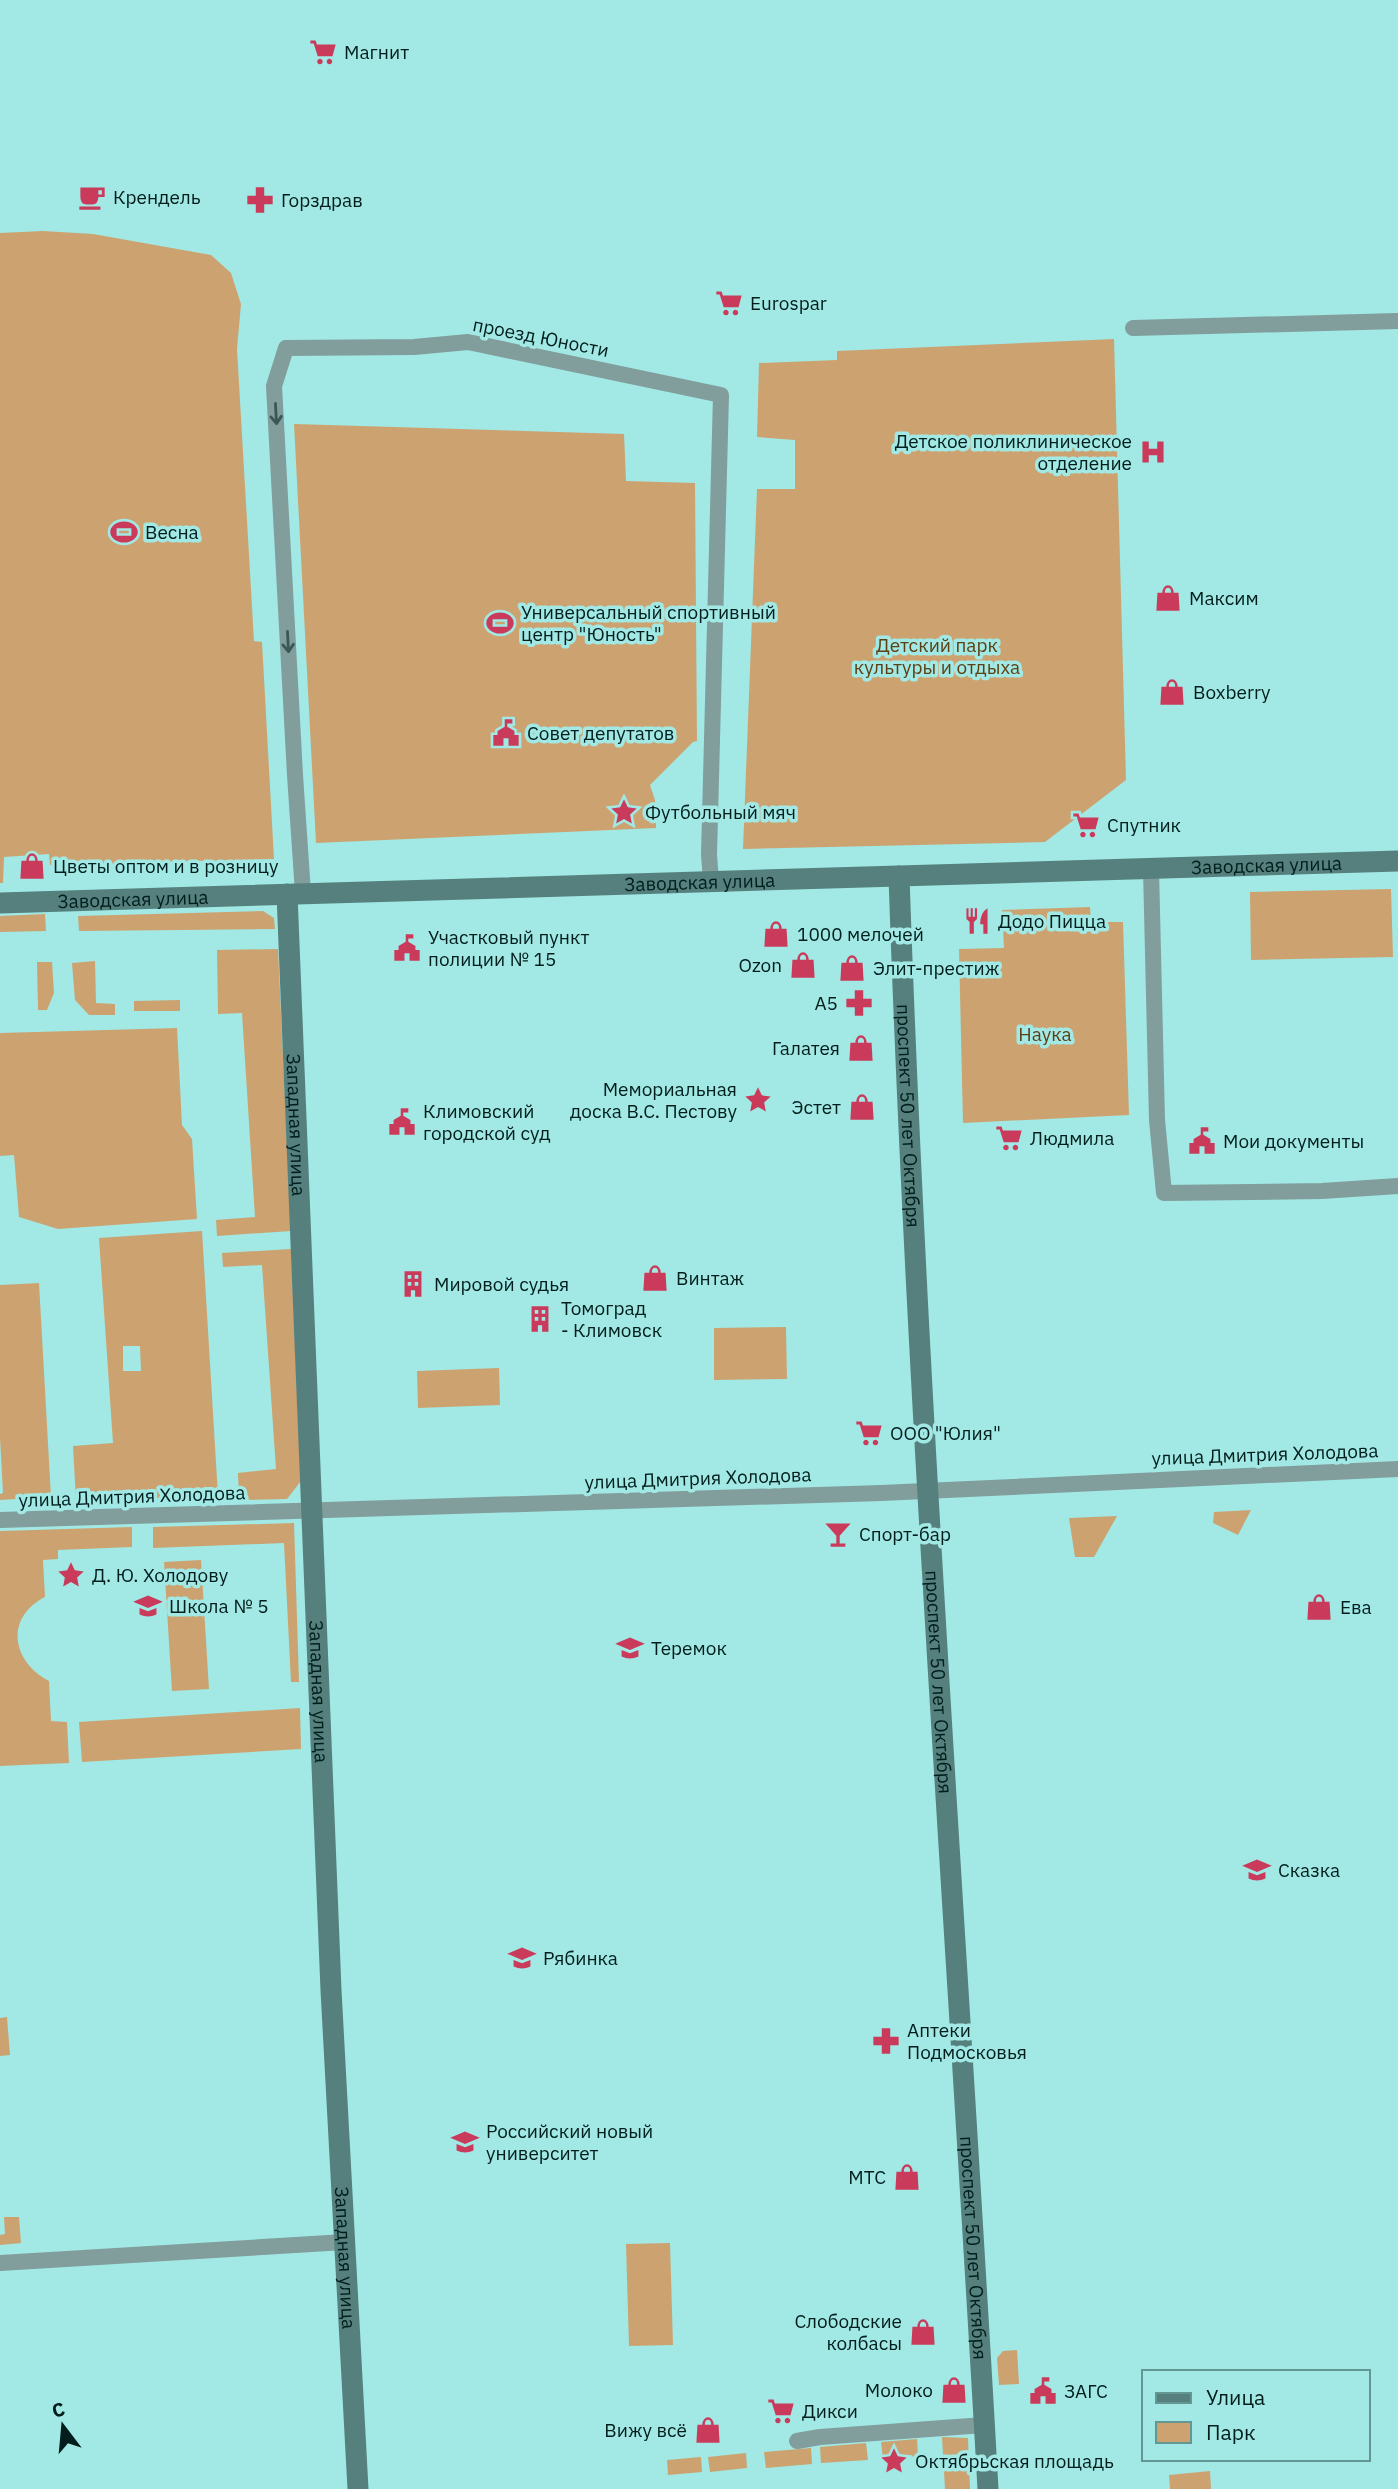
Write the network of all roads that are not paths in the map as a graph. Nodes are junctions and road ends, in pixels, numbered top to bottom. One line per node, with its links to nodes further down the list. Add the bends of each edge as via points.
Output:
1 (1398, 321): 2 (street)
2 (1133, 328)
3 (1398, 861): 4 (main road, Заводская улица)
4 (1151, 869): 5 (main road, Заводская улица); 9 (street, via 1157,1120 1164,1193)
5 (899, 876): 6 (main road, Заводская улица); 11 (main road, проспект 50 лет Октября)
6 (712, 881): 7 (main road, Заводская улица); 7 (street, проезд Юности, one-way to 7, via 721,396 468,342 286,348 274,386 295,775)
7 (295, 893): 8 (main road, Заводская улица); 12 (main road, Западная улица)
8 (0, 903)
9 (1398, 1186)
10 (1398, 1469): 11 (street, улица Дмитрия Холодова)
11 (928, 1490): 12 (street, улица Дмитрия Холодова); 16 (main road, проспект 50 лет Октября)
12 (312, 1511): 13 (street, улица Дмитрия Холодова); 14 (main road, Западная улица)
13 (0, 1520)
14 (345, 2242): 15 (street); 18 (main road, Западная улица)
15 (0, 2263)
16 (984, 2425): 17 (street); 19 (main road, проспект 50 лет Октября)
17 (797, 2441)
18 (358, 2489)
19 (988, 2489)

